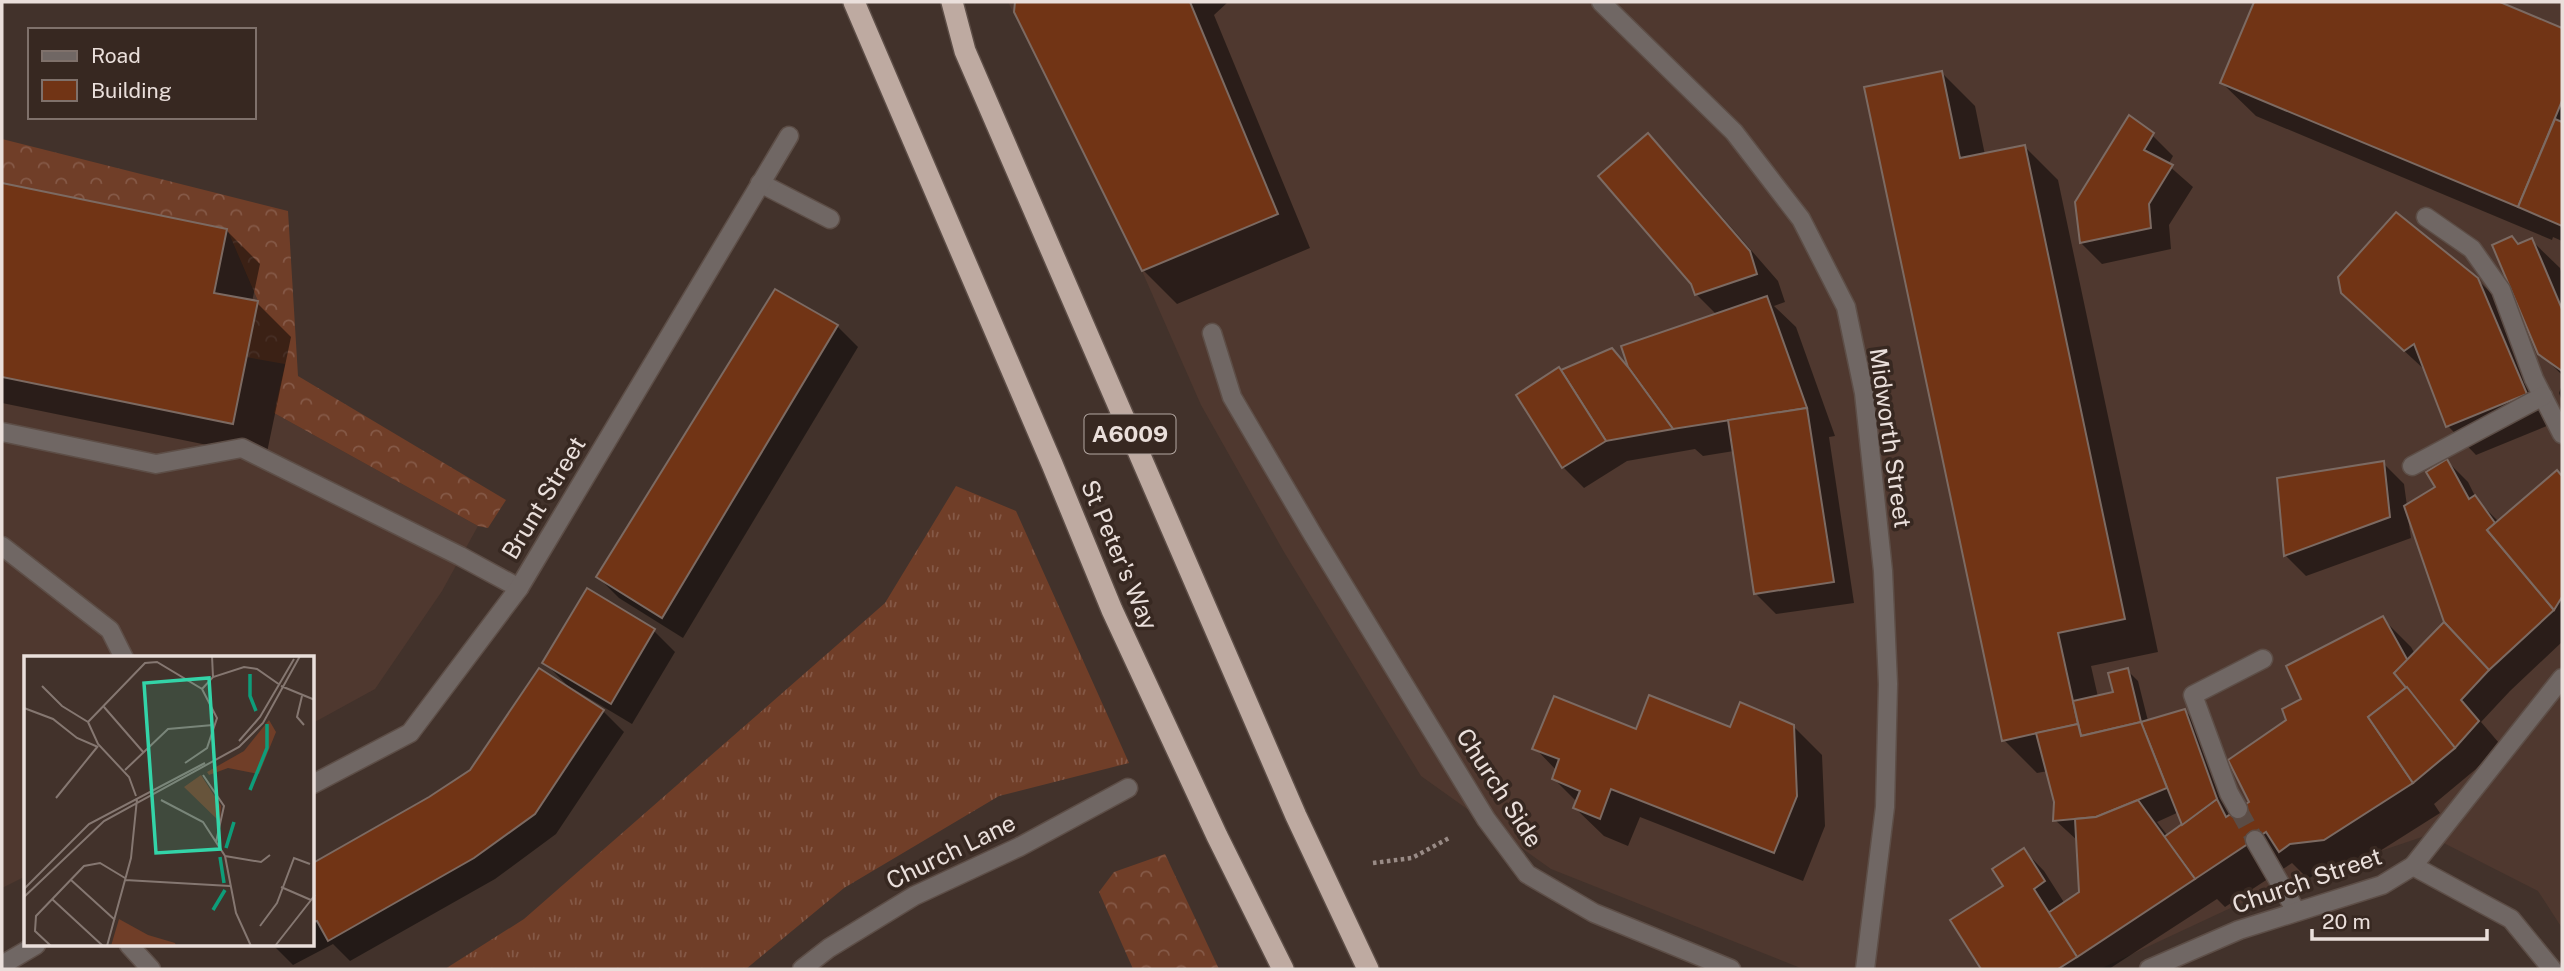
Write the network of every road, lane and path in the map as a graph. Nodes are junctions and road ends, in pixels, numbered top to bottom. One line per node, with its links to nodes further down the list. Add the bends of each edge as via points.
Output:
1 (854, 2): 31 (highway, St Peter's Way / A6009, via 1112,610)
2 (952, 2): 32 (highway, A6009, via 965,51 1296,817)
3 (1601, 2): 34 (street, Midworth Street, via 1734,132 1801,219 1846,307 1864,393 1883,571 1888,684 1885,807)
4 (789, 136): 5 (street, Brunt Street)
5 (760, 183): 7 (street); 14 (street, Brunt Street)
6 (2426, 217): 9 (street, via 2472,248 2501,290)
7 (830, 219)
8 (1212, 333): 21 (street, Church Side, via 1232,397)
9 (2543, 396): 11 (street); 12 (street)
10 (2, 432): 14 (street, via 156,464 242,448)
11 (2562, 435)
12 (2412, 466)
13 (2, 546): 15 (street, via 110,630)
14 (519, 588): 18 (street, Brunt Street, via 410,733)
15 (123, 656)
16 (2263, 659): 20 (street, via 2193,695)
17 (2562, 678): 24 (street, Church Street)
18 (315, 783)
19 (1128, 788): 30 (street, Church Lane, via 914,896)
20 (2238, 809)
21 (1486, 819): 23 (path, via 1412,858); 33 (street, Church Side, via 1527,874 1594,913)
22 (2255, 840): 25 (street)
23 (1373, 863)
24 (2413, 866): 25 (street, Church Street, via 2382,886); 36 (street, via 2511,919)
25 (2296, 911): 35 (street, Church Street)
26 (34, 946): 28 (street)
27 (130, 946): 29 (street)
28 (2, 965)
29 (152, 969)
30 (802, 969)
31 (1283, 969)
32 (1368, 969)
33 (1731, 969)
34 (1865, 969)
35 (2149, 969)
36 (2552, 969)

